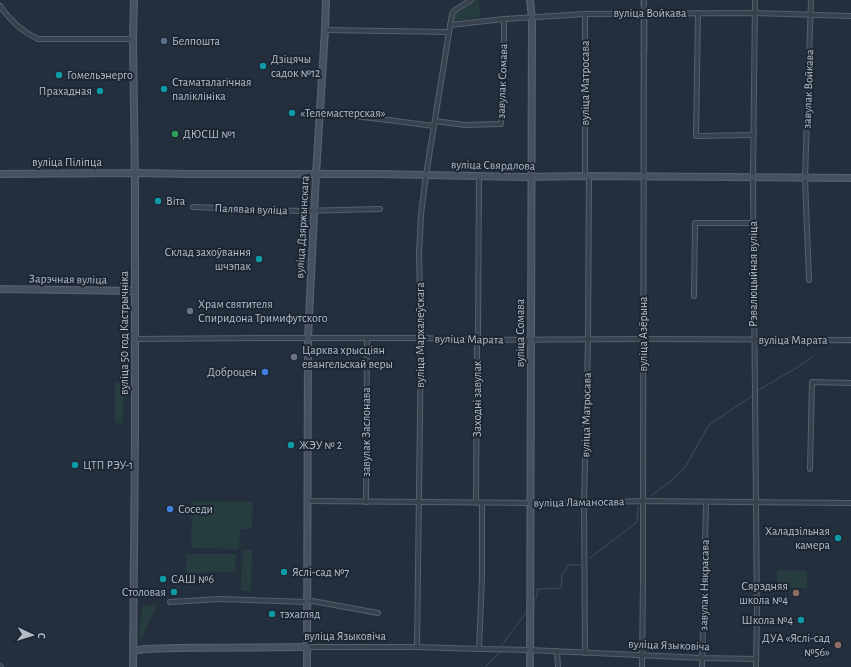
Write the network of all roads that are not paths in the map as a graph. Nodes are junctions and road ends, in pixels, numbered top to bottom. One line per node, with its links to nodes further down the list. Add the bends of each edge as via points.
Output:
1 (134, 0): 20 (street, вуліца 50 год Кастрычніка)
2 (326, 0): 18 (street, вуліца Дзяржынскага)
3 (471, 0): 17 (street, вуліца Мархалеўскага, via 453,12)
4 (530, 0): 15 (street, вуліца Сомава)
5 (644, 0): 9 (street, вуліца Азёрына)
6 (755, 0): 11 (street, Рэвалюцыйная вуліца)
7 (811, 0): 13 (street, завулак Войкава)
8 (0, 6): 20 (street, via 20,28 38,39)
9 (644, 13): 10 (street, вуліца Войкава); 12 (street, вуліца Войкава); 31 (street, вуліца Азёрына)
10 (698, 13): 11 (street, вуліца Войкава); 23 (street, via 696,136)
11 (755, 13): 13 (street, вуліца Войкава); 23 (street, Рэвалюцыйная вуліца)
12 (585, 14): 15 (street, вуліца Войкава); 30 (street, вуліца Матросава)
13 (810, 15): 14 (street, вуліца Войкава); 33 (street, завулак Войкава)
14 (851, 16)
15 (532, 18): 16 (street, вуліца Войкава); 29 (street, вуліца Сомава)
16 (504, 20): 17 (street, вуліца Войкава); 22 (street, завулак Сомава, via 501,124)
17 (450, 25): 19 (street, вуліца Мархалеўскага)
18 (326, 30): 19 (street); 21 (street, вуліца Дзяржынскага)
19 (449, 32): 22 (street, вуліца Мархалеўскага)
20 (133, 39): 24 (street, вуліца 50 год Кастрычніка)
21 (320, 112): 22 (street); 26 (street, вуліца Дзяржынскага)
22 (435, 124): 27 (street, вуліца Мархалеўскага)
23 (754, 135): 32 (street, Рэвалюцыйная вуліца)
24 (135, 172): 25 (street, вуліца Піліпца); 26 (street, вуліца Свярдлова); 41 (street, вуліца 50 год Кастрычніка)
25 (0, 174)
26 (316, 174): 27 (street, вуліца Свярдлова); 37 (street, вуліца Дзяржынскага)
27 (426, 175): 28 (street, вуліца Свярдлова); 45 (street, вуліца Мархалеўскага, via 419,254)
28 (480, 176): 29 (street, вуліца Свярдлова); 48 (street, Заходні завулак)
29 (531, 177): 30 (street, вуліца Свярдлова); 49 (street, вуліца Сомава)
30 (587, 177): 31 (street, вуліца Свярдлова); 50 (street, вуліца Матросава)
31 (643, 177): 32 (street, вуліца Свярдлова); 47 (street, вуліца Азёрына)
32 (753, 178): 33 (street, вуліца Свярдлова); 38 (street, Рэвалюцыйная вуліца)
33 (805, 178): 34 (street, вуліца Свярдлова); 39 (street, завулак Войкава)
34 (851, 178)
35 (193, 207): 37 (street, Палявая вуліца)
36 (380, 209): 37 (street, Палявая вуліца)
37 (314, 211): 43 (street, вуліца Дзяржынскага)
38 (753, 223): 42 (street, via 695,223); 51 (street, Рэвалюцыйная вуліца)
39 (808, 280)
40 (0, 289): 41 (street, Зарэчная вуліца)
41 (135, 291): 46 (street, вуліца 50 год Кастрычніка)
42 (694, 296)
43 (308, 338): 44 (street, вуліца Марата); 46 (street, вуліца Марата); 55 (street, вуліца Дзяржынскага)
44 (367, 338): 45 (street, вуліца Марата); 56 (street, завулак Заслонава)
45 (421, 338): 48 (street, вуліца Марата); 57 (street, вуліца Мархалеўскага)
46 (135, 339): 73 (street, вуліца 50 год Кастрычніка)
47 (643, 339): 50 (street, вуліца Марата); 51 (street, вуліца Марата); 58 (street, вуліца Азёрына)
48 (477, 340): 49 (street, вуліца Марата); 60 (street, Заходні завулак)
49 (531, 340): 50 (street, вуліца Марата); 62 (street, вуліца Сомава)
50 (588, 340): 63 (street, вуліца Матросава)
51 (754, 340): 52 (street, вуліца Марата); 59 (street, Рэвалюцыйная вуліца)
52 (851, 340)
53 (851, 383): 54 (street, via 812,382)
54 (810, 469)
55 (307, 501): 56 (street, вуліца Ламаносава); 66 (street, вуліца Дзяржынскага)
56 (366, 502): 57 (street, вуліца Ламаносава)
57 (419, 502): 60 (street, вуліца Ламаносава); 70 (street, вуліца Мархалеўскага)
58 (642, 502): 63 (street, вуліца Ламаносава); 64 (street, вуліца Ламаносава); 76 (street, вуліца Азёрына)
59 (755, 502): 64 (street, вуліца Ламаносава); 65 (street, вуліца Ламаносава); 78 (street, Рэвалюцыйная вуліца)
60 (476, 503): 61 (street, вуліца Ламаносава)
61 (482, 503): 62 (street, вуліца Ламаносава); 71 (street)
62 (530, 503): 63 (street, вуліца Ламаносава); 72 (street, вуліца Сомава)
63 (584, 503): 75 (street, вуліца Матросава)
64 (706, 503): 77 (street, завулак Някрасава)
65 (851, 503)
66 (307, 601): 67 (street, via 220,599); 68 (street); 69 (street, вуліца Дзяржынскага)
67 (170, 602)
68 (378, 613)
69 (307, 647): 70 (street, вуліца Языковіча); 73 (street, вуліца Языковіча, via 174,648); 80 (street, вуліца Дзяржынскага)
70 (417, 647): 71 (street, вуліца Языковіча)
71 (480, 649): 72 (street, вуліца Языковіча)
72 (530, 650): 74 (street, вуліца Языковіча); 81 (street, вуліца Сомава)
73 (133, 651): 79 (street, вуліца 50 год Кастрычніка)
74 (557, 651): 75 (street, вуліца Языковіча); 82 (street)
75 (584, 652): 76 (street, вуліца Языковіча)
76 (642, 655): 77 (street, вуліца Языковіча); 83 (street, вуліца Азёрына)
77 (702, 658): 78 (street, вуліца Языковіча); 84 (street, завулак Някрасава)
78 (756, 659): 85 (street, Рэвалюцыйная вуліца)
79 (133, 667)
80 (307, 667)
81 (530, 667)
82 (558, 667)
83 (642, 667)
84 (702, 667)
85 (756, 667)

